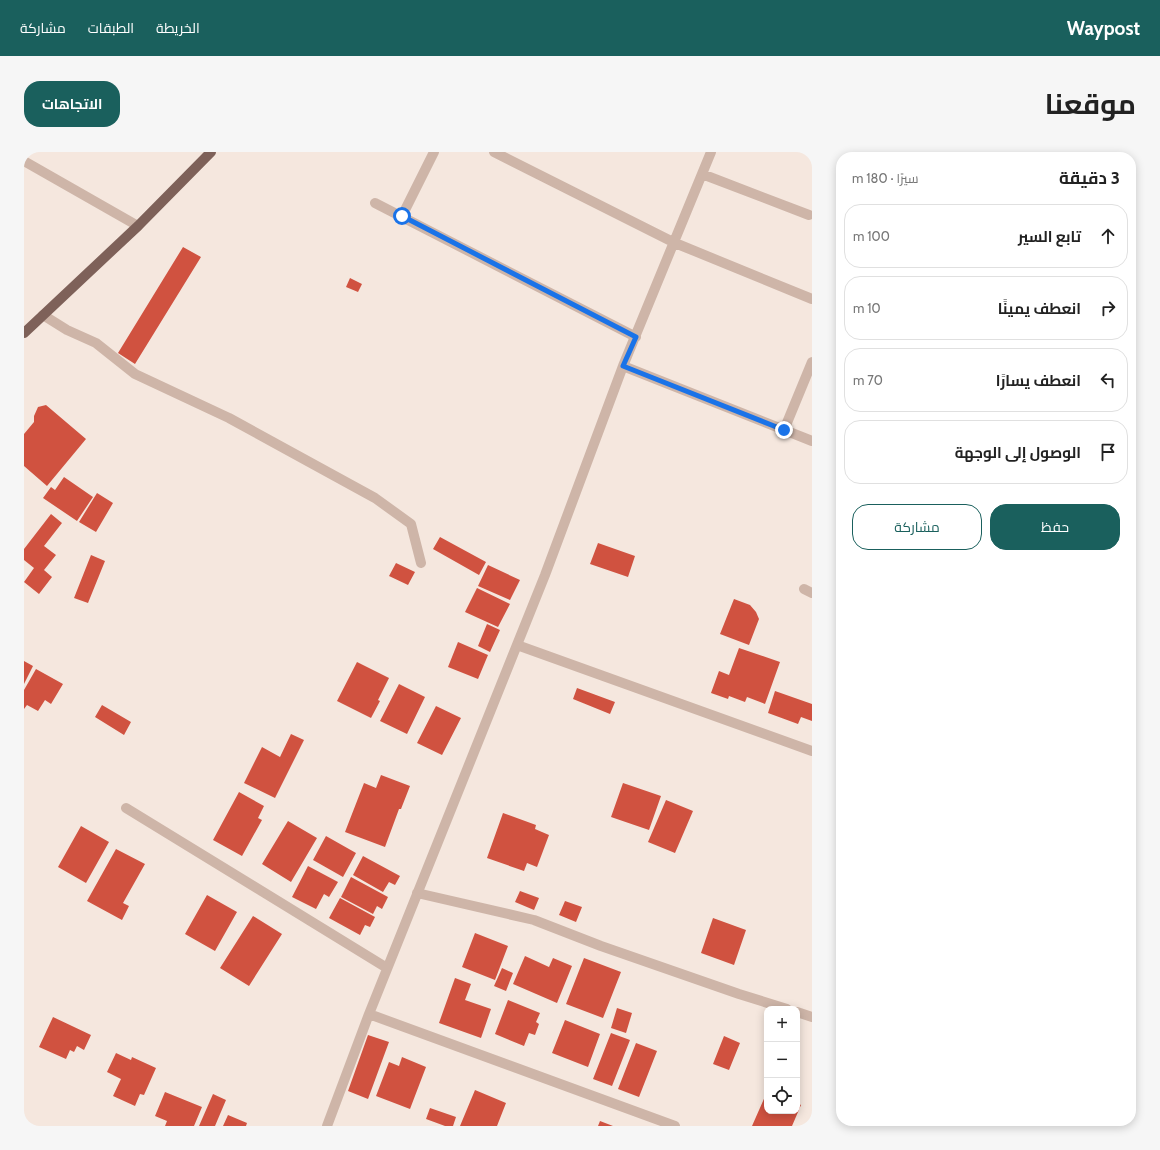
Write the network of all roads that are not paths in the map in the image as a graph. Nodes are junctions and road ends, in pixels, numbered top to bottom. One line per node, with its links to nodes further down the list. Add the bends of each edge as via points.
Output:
1 (211, 152): 10 (main road)
2 (434, 152): 9 (street)
3 (494, 152): 11 (street)
4 (711, 152): 6 (street)
5 (24, 161): 10 (street)
6 (702, 174): 8 (street); 11 (street)
7 (375, 202): 9 (street)
8 (809, 215)
9 (402, 216): 15 (street)
10 (138, 226): 13 (main road)
11 (674, 243): 12 (street); 15 (street)
12 (812, 298)
13 (43, 315): 14 (main road); 20 (street, via 67,330 96,343 135,374 229,418 375,498 411,524)
14 (24, 333)
15 (636, 337): 17 (street)
16 (812, 362): 18 (street)
17 (623, 366): 18 (street); 21 (street)
18 (784, 430): 19 (street)
19 (812, 441)
20 (421, 563)
21 (517, 645): 22 (street); 24 (street)
22 (812, 751)
23 (126, 808): 25 (street)
24 (417, 893): 25 (street); 26 (street, via 534,920)
25 (387, 968): 28 (street)
26 (777, 1006)
27 (800, 1013): 29 (street)
28 (369, 1014): 30 (street); 31 (street)
29 (812, 1017)
30 (327, 1126)
31 (675, 1126)

